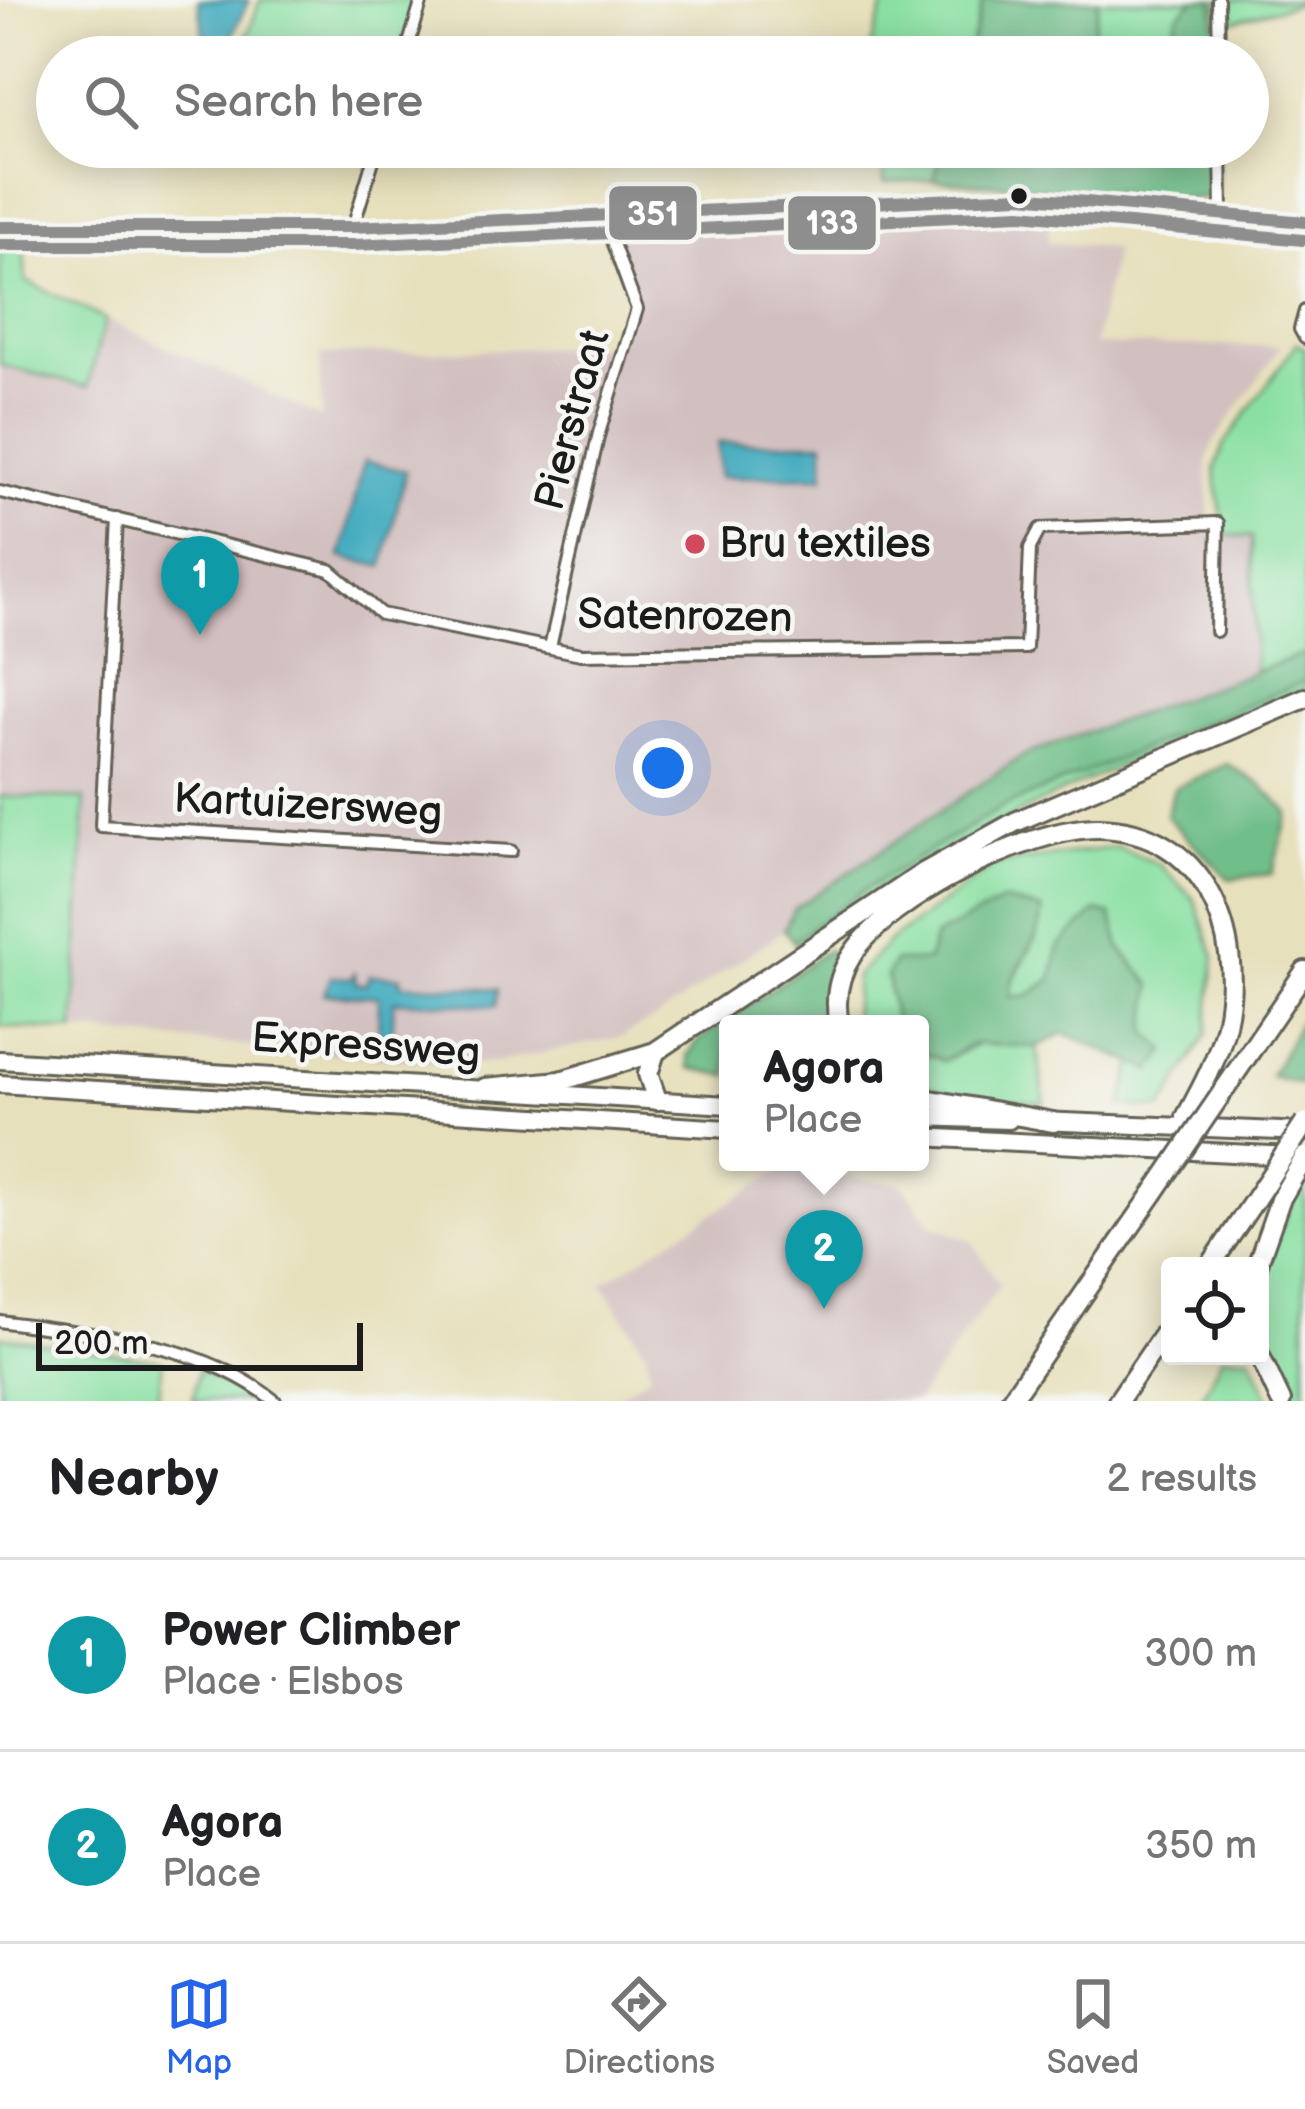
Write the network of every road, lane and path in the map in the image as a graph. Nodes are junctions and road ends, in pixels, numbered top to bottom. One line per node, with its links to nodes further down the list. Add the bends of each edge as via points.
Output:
1 (422, 0): 3 (street)
2 (1218, 0): 4 (street)
3 (411, 36)
4 (1219, 36)
5 (371, 168): 10 (street)
6 (1221, 168): 8 (street)
7 (602, 214): 8 (street, via 1021,196); 10 (street); 17 (street, Pierstraat, via 637,309)
8 (1222, 214): 9 (street)
9 (1305, 222)
10 (353, 226): 11 (street)
11 (0, 227)
12 (1305, 310): 13 (street)
13 (1305, 338)
14 (0, 492): 15 (street, Satenrozen)
15 (117, 519): 17 (street, Satenrozen, via 334,572 382,614); 19 (street, Kartuizersweg, via 101,826)
16 (1216, 631): 17 (street, Satenrozen, via 1218,523 1040,529 1030,548 1026,648 595,656)
17 (550, 647)
18 (1305, 698): 22 (highway, via 1015,822)
19 (512, 851)
20 (1305, 971): 35 (highway, bridge)
21 (839, 1015): 35 (highway, via 838,984 850,957 906,907 1042,836 1118,829 1178,854 1222,915 1230,1002 1186,1117)
22 (655, 1052): 25 (highway, via 560,1082); 27 (highway, via 648,1074)
23 (0, 1060): 25 (highway, Expressweg)
24 (0, 1084): 31 (highway, Expressweg)
25 (485, 1088): 27 (highway, Expressweg)
26 (929, 1099): 30 (highway)
27 (657, 1100): 28 (highway, Expressweg); 31 (highway)
28 (719, 1104)
29 (929, 1117): 30 (highway)
30 (1053, 1121): 32 (highway)
31 (681, 1127): 33 (highway, Expressweg)
32 (1305, 1127): 37 (highway, bridge)
33 (719, 1129)
34 (929, 1137): 36 (highway)
35 (1186, 1145): 43 (highway, bridge)
36 (1305, 1157): 38 (highway, bridge)
37 (1216, 1257)
38 (1260, 1257)
39 (0, 1322): 42 (street, via 176,1349 233,1372)
40 (1161, 1337): 44 (highway)
41 (1264, 1365): 45 (highway)
42 (275, 1401)
43 (1010, 1401)
44 (1118, 1401)
45 (1281, 1401)

